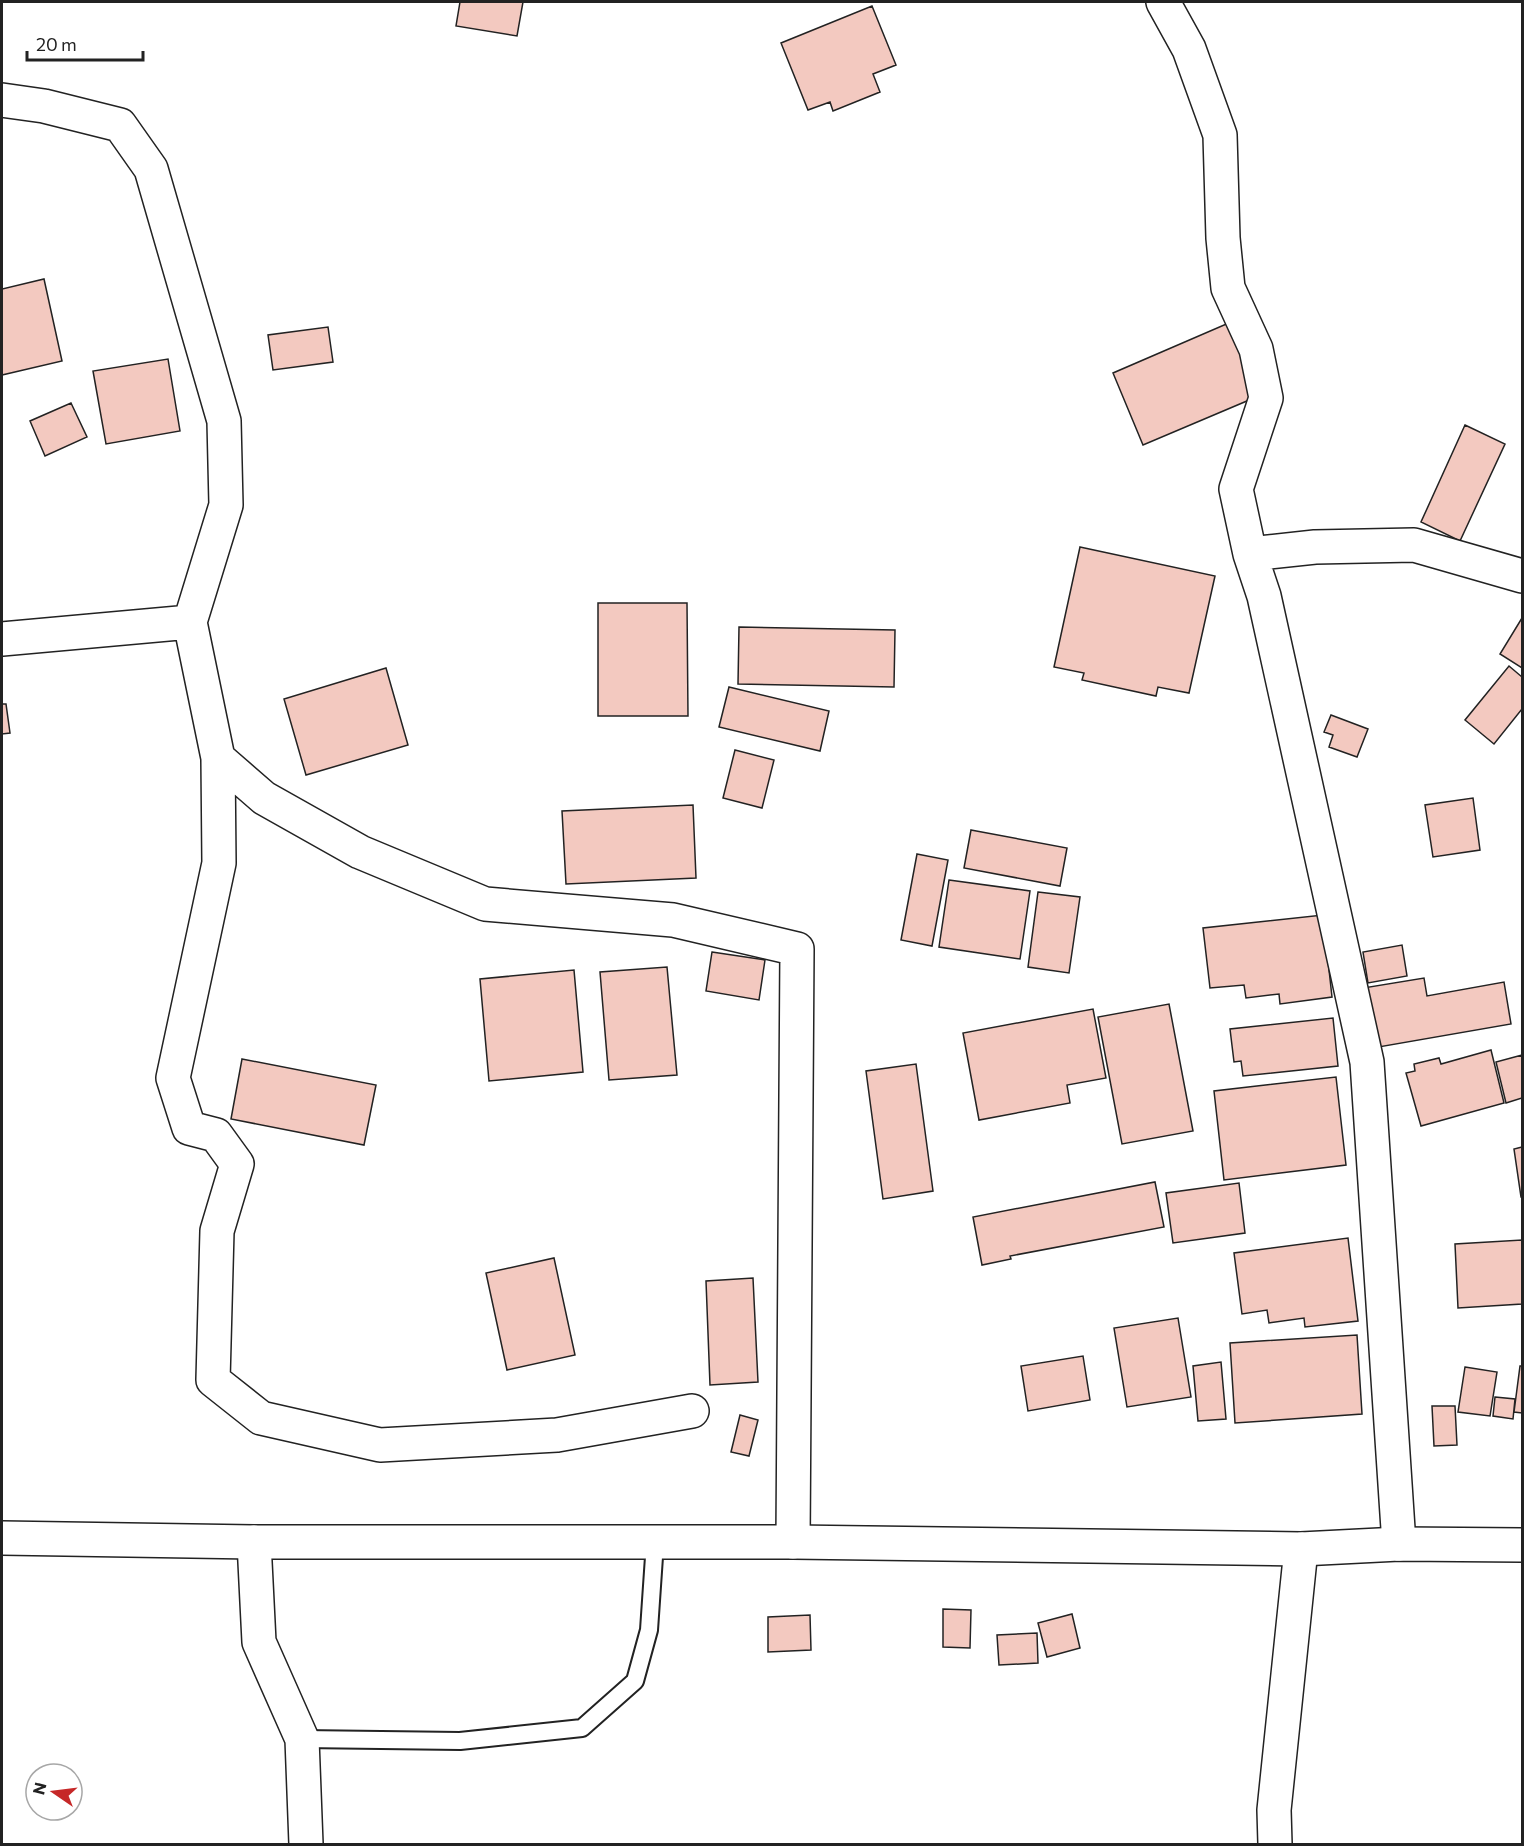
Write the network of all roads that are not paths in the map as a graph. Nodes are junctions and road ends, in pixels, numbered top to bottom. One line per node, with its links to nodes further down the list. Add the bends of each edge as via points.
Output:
1 (1163, 2): 3 (main road, via 1189,49 1220,135 1228,288 1256,349 1266,398 1236,489)
2 (2, 100): 5 (main road, via 120,124 151,169 224,421 226,506)
3 (1250, 554): 4 (main road, via 1316,547 1414,546); 13 (main road, via 1264,596 1366,1062)
4 (1522, 576)
5 (190, 622): 6 (main road); 7 (main road)
6 (2, 639)
7 (218, 758): 8 (main road, via 219,863 173,1078 189,1128 216,1135 237,1164 217,1231 213,1380 261,1418 380,1445 557,1435); 12 (main road, via 264,798 360,852 485,904 673,920 797,949)
8 (692, 1411)
9 (2, 1538): 10 (main road)
10 (254, 1542): 11 (main road); 16 (main road, via 260,1642)
11 (655, 1542): 12 (main road); 16 (lane, via 649,1630 635,1681 582,1728 460,1741)
12 (793, 1542): 15 (main road)
13 (1399, 1544): 14 (main road); 15 (main road)
14 (1522, 1545)
15 (1301, 1549): 18 (main road, via 1274,1810)
16 (302, 1739): 17 (main road)
17 (306, 1845)
18 (1275, 1845)

